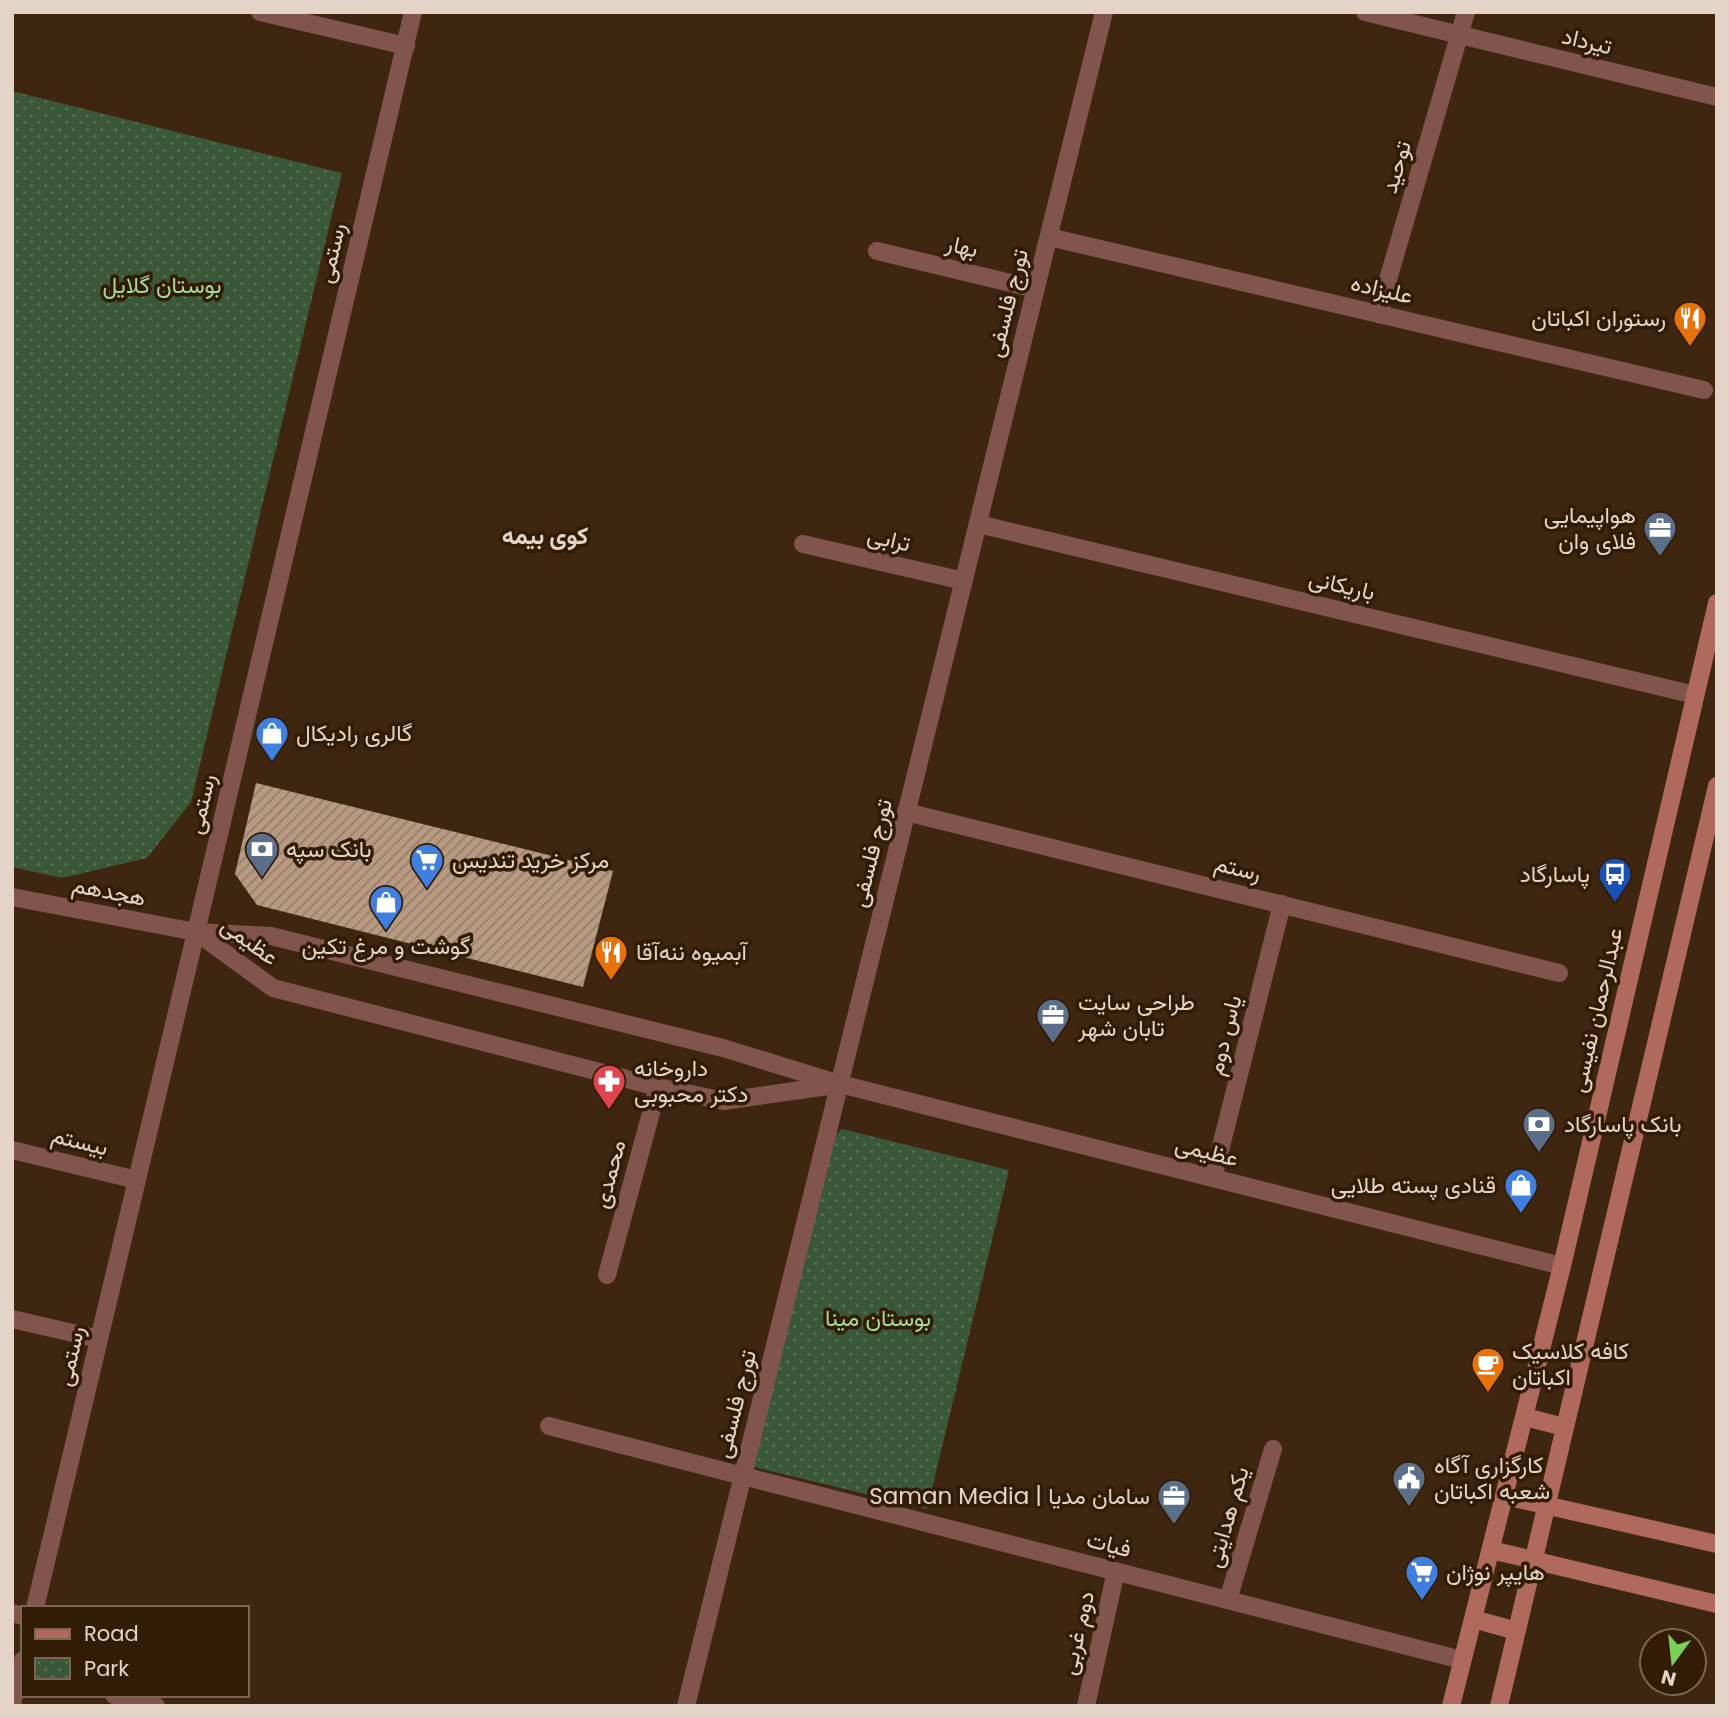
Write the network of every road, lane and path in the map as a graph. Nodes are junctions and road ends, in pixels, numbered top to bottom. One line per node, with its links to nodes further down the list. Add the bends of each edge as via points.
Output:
1 (260, 12): 7 (street)
2 (413, 12): 7 (street, رستمی)
3 (1104, 12): 9 (street, تورج فلسفی)
4 (1365, 12): 6 (street, تیرداد)
5 (1466, 12): 6 (street, توحید)
6 (1460, 35): 8 (street, تیرداد); 12 (street, توحید)
7 (405, 46): 23 (street, رستمی)
8 (1717, 97)
9 (1049, 237): 11 (street, تورج فلسفی); 12 (street, علیزاده)
10 (877, 251): 11 (street, بهار)
11 (1036, 289): 14 (street, تورج فلسفی)
12 (1378, 314): 13 (street, علیزاده)
13 (1704, 390)
14 (978, 524): 16 (street, تورج فلسفی); 18 (street, باریکانی)
15 (803, 544): 16 (street, ترابی)
16 (964, 581): 20 (street, تورج فلسفی)
17 (1717, 603): 18 (main road, عبدالرحمان نفیسی)
18 (1695, 695): 30 (main road, عبدالرحمان نفیسی)
19 (1717, 786): 36 (main road)
20 (906, 812): 22 (street, رستم); 25 (street, تورج فلسفی)
21 (12, 897): 23 (street, هجدهم)
22 (1282, 904): 24 (street, رستم); 28 (street, یاس دوم)
23 (196, 933): 25 (street, عظیمی, via 271,936 723,1048); 26 (street, عظیمی, via 273,988); 29 (street, رستمی)
24 (1559, 972)
25 (840, 1084): 26 (street, عظیمی, via 724,1101); 28 (street, عظیمی); 38 (street, تورج فلسفی)
26 (658, 1087): 31 (street, محمدی)
27 (12, 1150): 29 (street, بیستم)
28 (1213, 1178): 30 (street, عظیمی)
29 (137, 1180): 33 (street, رستمی)
30 (1562, 1266): 34 (main road, عبدالرحمان نفیسی)
31 (607, 1275)
32 (12, 1319): 33 (street)
33 (99, 1339): 47 (street, رستمی)
34 (1525, 1417): 36 (main road); 39 (main road, عبدالرحمان نفیسی)
35 (549, 1426): 38 (street, فیات)
36 (1564, 1427): 40 (main road)
37 (1273, 1449): 45 (street, یکم هدایتی)
38 (743, 1476): 44 (street, فیات); 55 (street, تورج فلسفی)
39 (1505, 1496): 40 (main road); 42 (main road, عبدالرحمان نفیسی)
40 (1546, 1504): 41 (main road); 43 (main road)
41 (1717, 1544)
42 (1491, 1550): 43 (main road); 48 (main road, عبدالرحمان نفیسی)
43 (1535, 1561): 46 (main road); 49 (main road)
44 (1116, 1571): 45 (street, فیات); 56 (street, دوم غربی)
45 (1228, 1600): 50 (street, فیات)
46 (1717, 1604)
47 (35, 1606)
48 (1473, 1619): 49 (main road); 50 (main road, عبدالرحمان نفیسی)
49 (1517, 1631): 58 (main road)
50 (1462, 1660): 57 (main road)
51 (21, 1672): 53 (street)
52 (122, 1697): 54 (street)
53 (12, 1704)
54 (156, 1706)
55 (686, 1706)
56 (1086, 1706)
57 (1451, 1706)
58 (1499, 1706)

